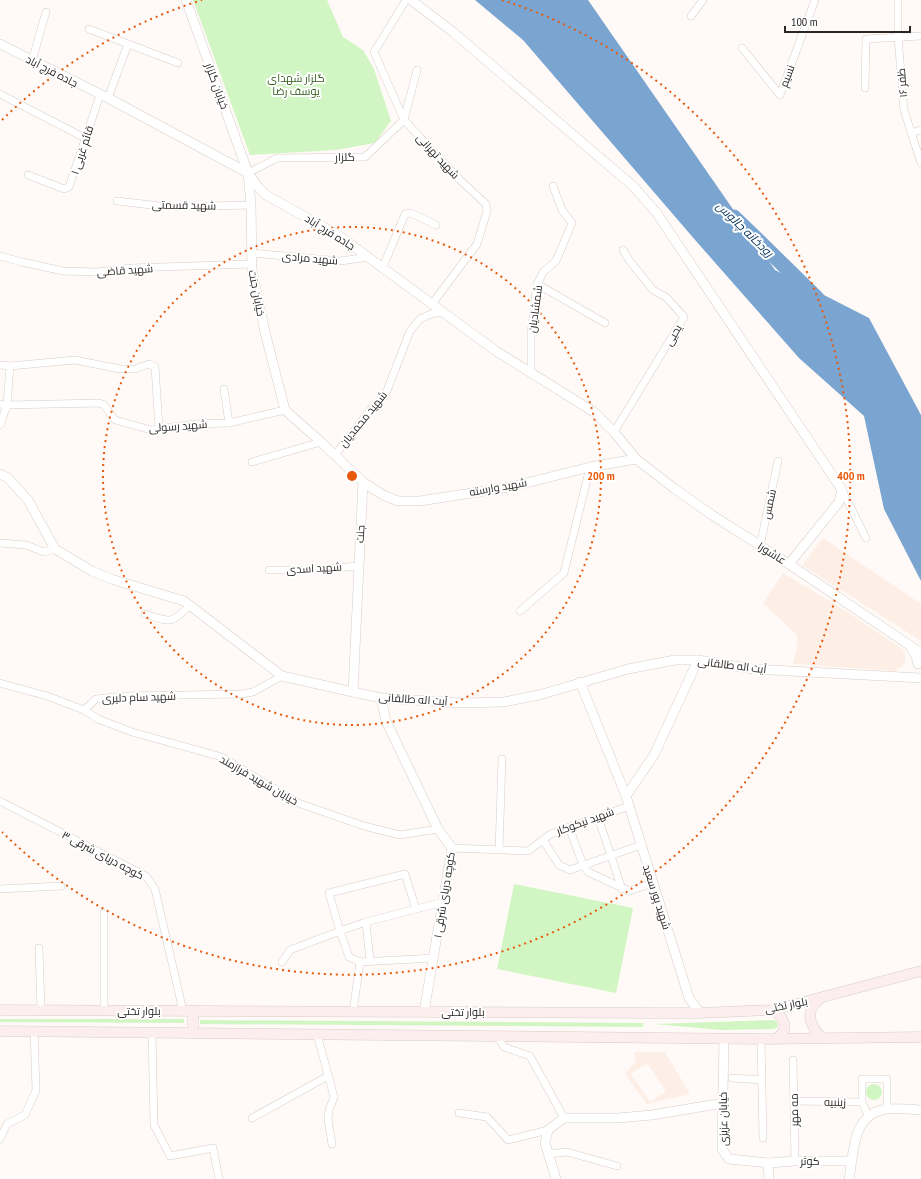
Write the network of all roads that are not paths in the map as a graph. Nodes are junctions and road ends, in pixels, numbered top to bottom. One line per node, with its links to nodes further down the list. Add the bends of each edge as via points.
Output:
1 (186, 0): 26 (street, خیابان گلزار)
2 (406, 0): 21 (street, شهید تهرانی, via 374,52)
3 (411, 0): 60 (street, via 453,32 627,181 656,212)
4 (703, 0): 8 (street)
5 (815, 0): 14 (street, نسیم, via 780,95)
6 (898, 0): 11 (street, ظفر ۱۶)
7 (46, 12): 15 (street)
8 (691, 16)
9 (89, 29): 12 (street)
10 (921, 36): 11 (street)
11 (898, 37): 18 (street, via 866,39); 23 (street, ظفر ۱۶, via 904,110)
12 (128, 44): 16 (street); 20 (street, قائم غربی ۱)
13 (0, 45): 15 (street, جاده فرج آباد)
14 (742, 48)
15 (32, 61): 20 (street, جاده فرج آباد)
16 (178, 63)
17 (417, 70): 21 (street)
18 (865, 88)
19 (0, 94): 24 (street)
20 (104, 96): 24 (street, قائم غربی ۱); 26 (street, جاده فرج آباد)
21 (404, 120): 26 (street, گلزار, via 365,157 277,158); 39 (street, شهید تهرانی, via 458,179 486,204 487,211 478,244)
22 (921, 130): 23 (street)
23 (911, 133): 25 (street, ظفر ۱۶)
24 (85, 138): 27 (street, قائم غربی ۱, via 69,187 64,189)
25 (921, 161)
26 (248, 173): 30 (street, خیابان جنت); 35 (street, جاده فرج آباد, via 266,195 338,235)
27 (28, 175)
28 (553, 186): 38 (street, شمشادیان, via 562,210 572,223 556,261 544,270)
29 (117, 201): 30 (street, شهید قسمتی, via 169,207)
30 (251, 206): 33 (street, خیابان جنت)
31 (436, 225): 37 (street, via 411,213 405,214)
32 (623, 250): 51 (street, یحیی, via 653,290 666,296 684,317)
33 (251, 253): 35 (street, شهید مرادی, via 340,261); 36 (street, خیابان جنت)
34 (0, 256): 36 (street, شهید قاضی, via 63,271 96,272 131,268)
35 (369, 257): 37 (street, جاده فرج آباد)
36 (251, 264): 47 (street, خیابان جنت)
37 (383, 267): 39 (street, جاده فرج آباد)
38 (537, 284): 41 (street); 44 (street, شمشادیان, via 531,333)
39 (432, 304): 40 (street, جاده فرج آباد)
40 (443, 312): 44 (street, جاده فرج آباد); 53 (street, شهید محمدیان, via 420,319 410,331 385,396 371,409)
41 (605, 323)
42 (0, 365): 43 (street)
43 (10, 366): 46 (street); 50 (street, via 75,360 120,369 135,369 149,364 155,367)
44 (531, 374): 51 (street, جاده فرج آباد, via 594,412)
45 (224, 389): 48 (street)
46 (3, 404): 49 (street); 50 (street, شهید رسولی, via 99,404 104,405 115,420 151,430)
47 (285, 410): 48 (street, شهید رسولی); 52 (street)
48 (229, 423): 50 (street, شهید رسولی)
49 (0, 425)
50 (159, 428)
51 (614, 432): 54 (street, جاده فرج آباد)
52 (322, 442): 53 (street); 56 (street)
53 (335, 455): 59 (street)
54 (636, 459): 57 (street, شهید وارسته); 63 (street, عاشورا, via 712,515)
55 (778, 461): 63 (street, شمس)
56 (252, 462)
57 (590, 467): 59 (street, شهید وارسته, via 510,486 420,501 398,501); 69 (street, via 564,573)
58 (0, 474): 64 (street, via 8,478 28,500)
59 (363, 482): 66 (street, جنت)
60 (842, 490): 61 (street); 65 (street, via 839,502)
61 (866, 538)
62 (0, 542): 64 (street, via 44,552)
63 (760, 546): 65 (street, عاشورا)
64 (55, 549): 68 (street, آیت اله طالقانی, via 111,579)
65 (789, 564): 71 (street, عاشورا)
66 (359, 566): 67 (street, شهید اسدی); 80 (street, جنت)
67 (269, 570)
68 (190, 605): 70 (street, via 177,618 166,621); 75 (street, آیت اله طالقانی)
69 (520, 611)
70 (145, 614)
71 (909, 645): 72 (street, عاشورا); 74 (street)
72 (921, 653)
73 (698, 660): 76 (street, آیت اله طالقانی, via 753,669); 78 (street, آیت اله طالقانی, via 675,660); 84 (street, via 654,755)
74 (919, 664): 76 (street); 77 (street)
75 (282, 676): 80 (street, آیت اله طالقانی); 82 (street, شهید سام دلیری, via 252,692 241,694 125,696 96,699)
76 (899, 676): 77 (street, آیت اله طالقانی)
77 (921, 678)
78 (580, 682): 81 (street, آیت اله طالقانی, via 504,702 461,703); 84 (street, شهید پور سعید)
79 (0, 683): 82 (street, via 47,696)
80 (353, 692): 81 (street, آیت اله طالقانی)
81 (381, 698): 89 (street, کوچه دریای شرقی ۱, via 386,721)
82 (84, 710): 89 (street, خیابان شهید فرازمند, via 98,719 132,732 222,757 298,803 356,824 400,835)
83 (502, 759): 93 (street)
84 (626, 796): 86 (street, شهید پور سعید)
85 (0, 800): 117 (street, کوچه دریای شرقی ۳, via 146,876 155,888)
86 (629, 806): 87 (street, شهید نیکوکار); 91 (street, شهید پور سعید)
87 (598, 817): 88 (street, شهید نیکوکار); 94 (street)
88 (569, 827): 90 (street, شهید نیکوکار); 95 (street)
89 (438, 829): 92 (street, کوچه دریای شرقی ۱)
90 (543, 840): 93 (street, شهید نیکوکار, via 528,851); 95 (street, via 559,865 570,870)
91 (641, 845): 94 (street); 96 (street, شهید پور سعید)
92 (452, 848): 93 (street, شهید نیکوکار); 100 (street, کوچه دریای شرقی ۱)
93 (499, 850)
94 (611, 855): 95 (street); 99 (street)
95 (582, 866): 99 (street, via 588,872)
96 (653, 883): 99 (street, via 629,891); 112 (street, شهید پور سعید)
97 (61, 886): 98 (street)
98 (0, 889)
99 (622, 889)
100 (443, 902): 101 (street); 106 (street, کوچه دریای شرقی ۱)
101 (416, 909): 103 (street); 104 (street, via 405,874 329,893)
102 (104, 913): 116 (street)
103 (366, 922): 104 (street); 107 (street)
104 (340, 931): 108 (street, via 290,950); 109 (street, via 349,957)
105 (39, 948): 114 (street)
106 (434, 958): 107 (street); 119 (street, کوچه دریای شرقی ۱)
107 (370, 961): 109 (street)
108 (282, 962)
109 (360, 962): 118 (street)
110 (921, 971): 111 (main road, بلوار تختی)
111 (823, 997): 115 (main road, بلوار تختی); 130 (main road, via 812,1007 810,1013 812,1027)
112 (689, 998): 120 (street, via 687,1006); 121 (street, شهید پور سعید)
113 (0, 1010): 114 (main road, بلوار تختی)
114 (41, 1010): 116 (main road, بلوار تختی)
115 (773, 1010): 121 (main road, بلوار تختی); 132 (main road, via 780,1015 784,1023 783,1032)
116 (104, 1011): 117 (main road, بلوار تختی)
117 (188, 1011): 118 (main road, بلوار تختی); 125 (main road)
118 (353, 1012): 119 (main road, بلوار تختی)
119 (424, 1012): 120 (main road, بلوار تختی)
120 (679, 1013): 121 (main road, بلوار تختی)
121 (700, 1013)
122 (0, 1031): 123 (main road, بلوار تختی)
123 (34, 1031): 124 (main road, بلوار تختی); 148 (street, via 36,1090 25,1116 7,1124)
124 (152, 1032): 125 (main road, بلوار تختی); 156 (street, via 154,1125 170,1156 213,1148)
125 (193, 1032): 126 (main road, بلوار تختی)
126 (317, 1034): 127 (main road, بلوار تختی); 134 (street)
127 (497, 1035): 129 (main road, بلوار تختی); 145 (street, via 504,1047 530,1056)
128 (921, 1037): 130 (main road, بلوار تختی)
129 (724, 1038): 131 (main road, بلوار تختی); 139 (street, خیابان عزیزی)
130 (822, 1038): 132 (main road, بلوار تختی)
131 (761, 1039): 132 (main road, بلوار تختی); 136 (street)
132 (776, 1039)
133 (793, 1060): 137 (street, مه مهر)
134 (328, 1076): 144 (street); 149 (street, via 334,1097 328,1120)
135 (732, 1078): 136 (street)
136 (762, 1080): 147 (street)
137 (794, 1101): 138 (street, زینبیه); 151 (street, مه مهر)
138 (862, 1102): 140 (street, via 862,1079 887,1079); 143 (street, زینبیه)
139 (723, 1103): 145 (street, via 652,1115); 153 (street, خیابان عزیزی, via 722,1149 729,1159)
140 (887, 1109): 141 (street); 143 (street)
141 (921, 1110)
142 (459, 1113): 146 (street, via 487,1117 508,1140)
143 (868, 1116): 152 (street, via 857,1132)
144 (252, 1118)
145 (564, 1118): 146 (street)
146 (548, 1130): 150 (street, via 545,1143)
147 (763, 1138)
148 (0, 1139)
149 (332, 1144)
150 (548, 1154): 154 (street, via 566,1152); 157 (street)
151 (795, 1161): 152 (street, کوثر); 153 (street, کوثر)
152 (852, 1161): 155 (street)
153 (768, 1163): 158 (street)
154 (617, 1166)
155 (850, 1177)
156 (219, 1179)
157 (556, 1179)
158 (769, 1179)

